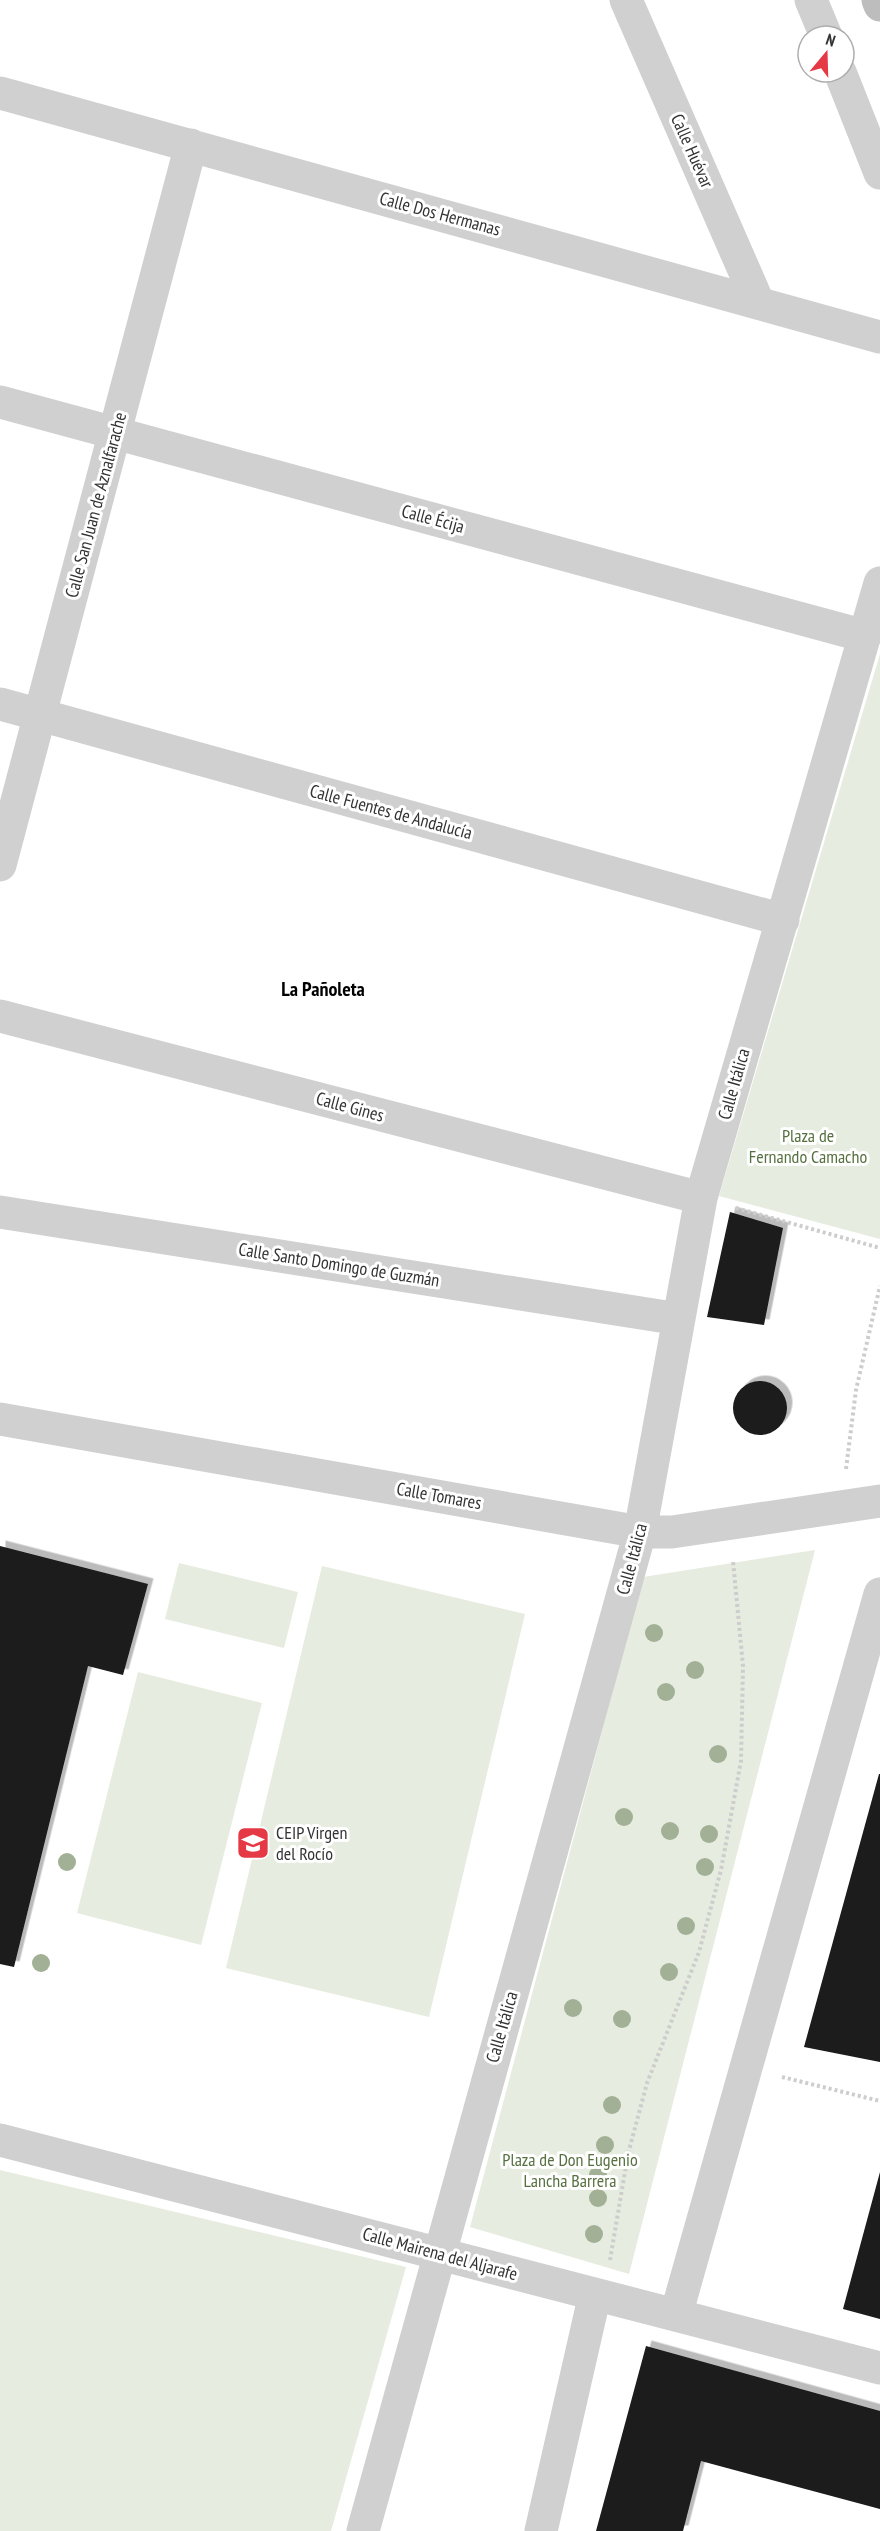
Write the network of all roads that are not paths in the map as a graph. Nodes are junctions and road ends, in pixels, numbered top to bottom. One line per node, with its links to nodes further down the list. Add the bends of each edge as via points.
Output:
1 (626, 0): 10 (street, Calle Huévar)
2 (811, 0): 5 (street)
3 (878, 0): 4 (street)
4 (880, 5)
5 (821, 24)
6 (845, 84): 9 (street)
7 (0, 93): 8 (street, Calle Dos Hermanas)
8 (191, 145): 10 (street, Calle Dos Hermanas); 13 (street, Calle San Juan de Aznalfarache)
9 (880, 173)
10 (758, 302): 11 (street, Calle Dos Hermanas)
11 (880, 337)
12 (0, 402): 13 (street, Calle Écija)
13 (115, 434): 15 (street, Calle Écija); 17 (street, Calle San Juan de Aznalfarache)
14 (880, 583): 15 (street, Calle Itálica)
15 (865, 636): 19 (street, Calle Itálica)
16 (0, 704): 17 (street, Calle Fuentes de Andalucía)
17 (40, 715): 18 (street, Calle San Juan de Aznalfarache); 19 (street, Calle Fuentes de Andalucía)
18 (0, 865)
19 (783, 920): 21 (street, Calle Itálica)
20 (0, 1016): 21 (street, Calle Gines)
21 (701, 1198): 23 (street, Calle Itálica)
22 (0, 1212): 23 (street, Calle Santo Domingo de Guzmán)
23 (679, 1319): 26 (street, Calle Itálica)
24 (0, 1419): 26 (street, Calle Tomares)
25 (880, 1501): 26 (street, Calle Tomares, via 672,1532)
26 (640, 1532): 29 (street, Calle Itálica)
27 (880, 1594): 31 (street)
28 (0, 2140): 29 (street, Calle Mairena del Aljarafe)
29 (439, 2254): 30 (street, Calle Mairena del Aljarafe); 33 (street, Calle Itálica)
30 (599, 2295): 31 (street, Calle Mairena del Aljarafe); 34 (street)
31 (676, 2315): 32 (street, Calle Mairena del Aljarafe)
32 (880, 2368)
33 (363, 2531)
34 (541, 2531)

